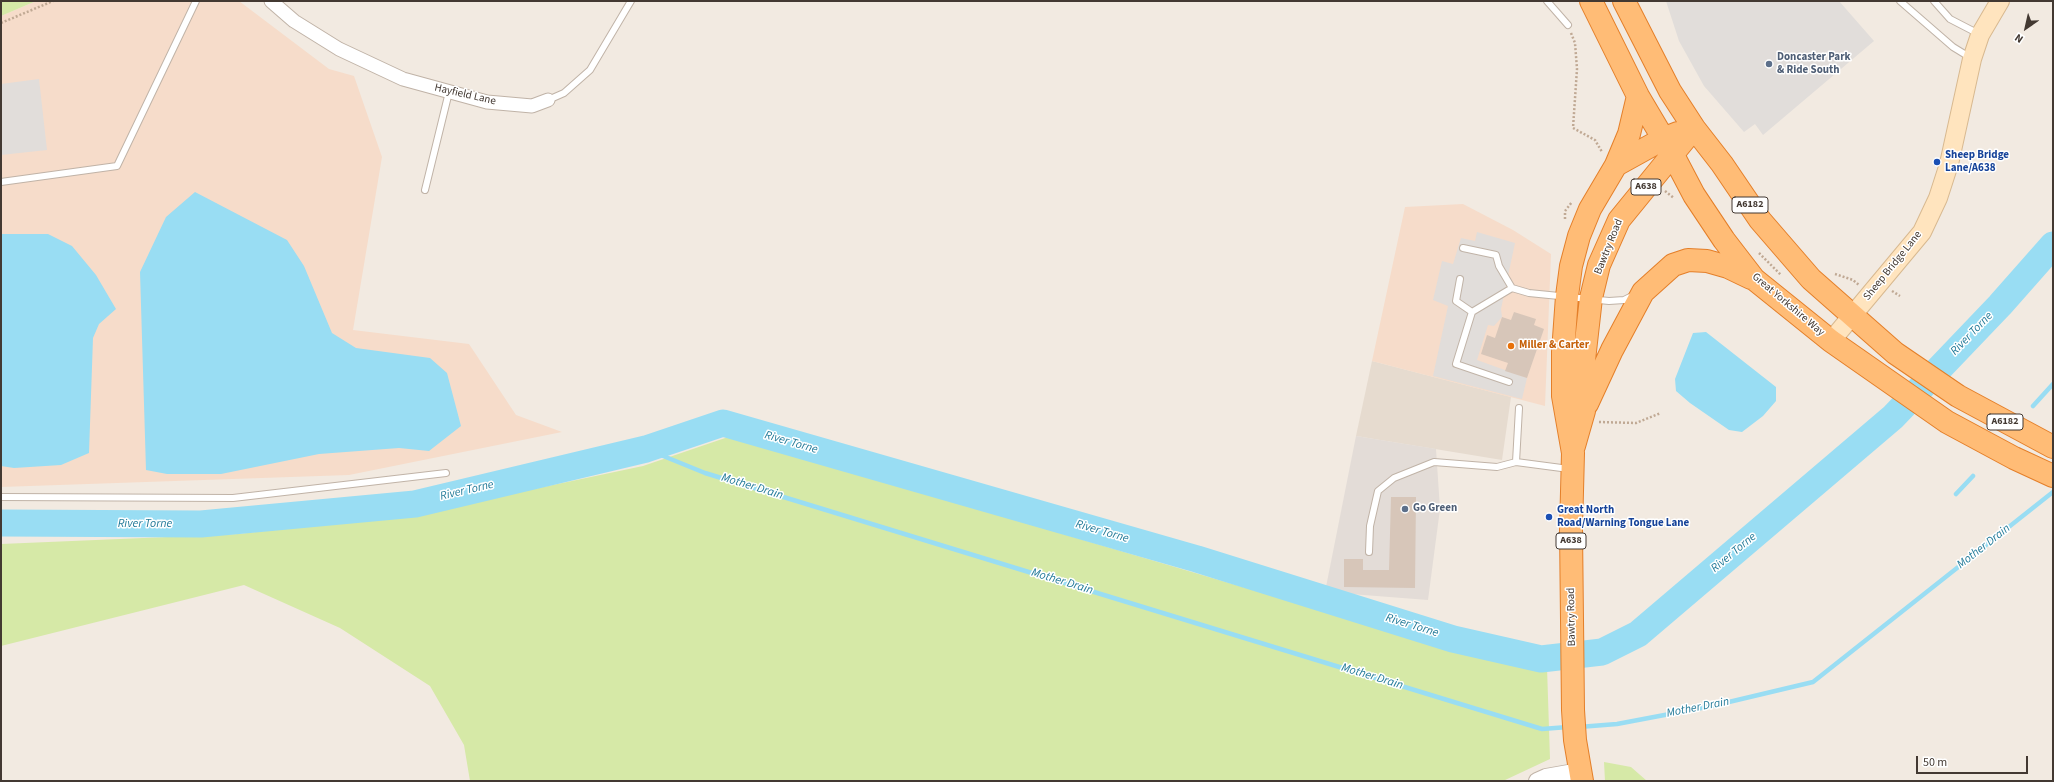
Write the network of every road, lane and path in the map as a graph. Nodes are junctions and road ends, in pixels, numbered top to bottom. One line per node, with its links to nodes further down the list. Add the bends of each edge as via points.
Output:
1 (53, 1): 11 (path)
2 (196, 1): 21 (lane, via 118,166)
3 (271, 1): 15 (street, Hayfield Lane, via 294,21 339,50 403,79)
4 (632, 1): 17 (lane, Hayfield Lane, via 590,70 564,93)
5 (1547, 1): 12 (lane)
6 (1591, 1): 16 (highway, Great Yorkshire Way / A6182)
7 (1624, 1): 18 (highway, A6182, via 1670,92)
8 (1900, 1): 14 (lane)
9 (1934, 1): 13 (lane, via 1950,19)
10 (2000, 1): 13 (main road, Sheep Bridge Lane)
11 (1, 23)
12 (1568, 25): 20 (path, via 1575,44 1578,69 1573,128 1595,140)
13 (1980, 35): 14 (main road, Sheep Bridge Lane)
14 (1972, 59): 33 (main road, Sheep Bridge Lane, via 1949,164 1938,198 1922,232)
15 (449, 92): 17 (street, Hayfield Lane, via 487,102 532,106); 22 (lane)
16 (1638, 96): 19 (highway, Great Yorkshire Way / A6182); 20 (highway, Bawtry Road / A638, via 1629,134)
17 (548, 100)
18 (1694, 128): 19 (highway, Bawtry Road / A638); 33 (highway, A6182, via 1760,220 1811,279)
19 (1668, 147): 20 (highway, Bawtry Road / A638); 27 (highway, Great Yorkshire Way / A6182, via 1699,203); 31 (highway, Bawtry Road / A638, via 1619,220 1600,265)
20 (1611, 160): 30 (highway, Bawtry Road / A638, via 1579,236)
21 (1, 182)
22 (425, 190)
23 (1574, 198): 24 (path, via 1566,210)
24 (1565, 225)
25 (1463, 248): 28 (lane, via 1496,255 1499,266)
26 (1460, 279): 32 (lane, via 1456,301)
27 (1754, 279): 29 (highway, via 1728,267 1707,261 1688,260 1673,265); 34 (highway, Great Yorkshire Way / A6182)
28 (1512, 288): 30 (lane, via 1529,293); 32 (lane)
29 (1643, 292): 31 (lane, via 1624,300); 38 (highway, via 1612,350)
30 (1567, 296): 31 (lane); 40 (highway, Bawtry Road / A638, via 1563,396)
31 (1591, 298): 38 (highway, Bawtry Road / A638, via 1584,360)
32 (1472, 312): 35 (lane, via 1456,364)
33 (1852, 317): 34 (main road, Sheep Bridge Lane); 39 (highway, A6182, via 1895,354 1958,396)
34 (1831, 341): 43 (highway, Great Yorkshire Way / A6182, via 1947,422)
35 (1509, 382)
36 (1519, 408): 41 (lane)
37 (1661, 413): 38 (path, via 1636,423 1613,423)
38 (1583, 415): 40 (highway, Bawtry Road / A638)
39 (2053, 447)
40 (1573, 461): 41 (lane); 46 (highway, Bawtry Road / A638, via 1573,710)
41 (1516, 462): 45 (lane, via 1497,467 1434,462 1394,478 1378,491 1370,526)
42 (446, 473): 44 (lane, via 233,498)
43 (2052, 476)
44 (1, 497)
45 (1370, 552)
46 (1581, 776): 47 (street, via 1546,777)
47 (1537, 781)

